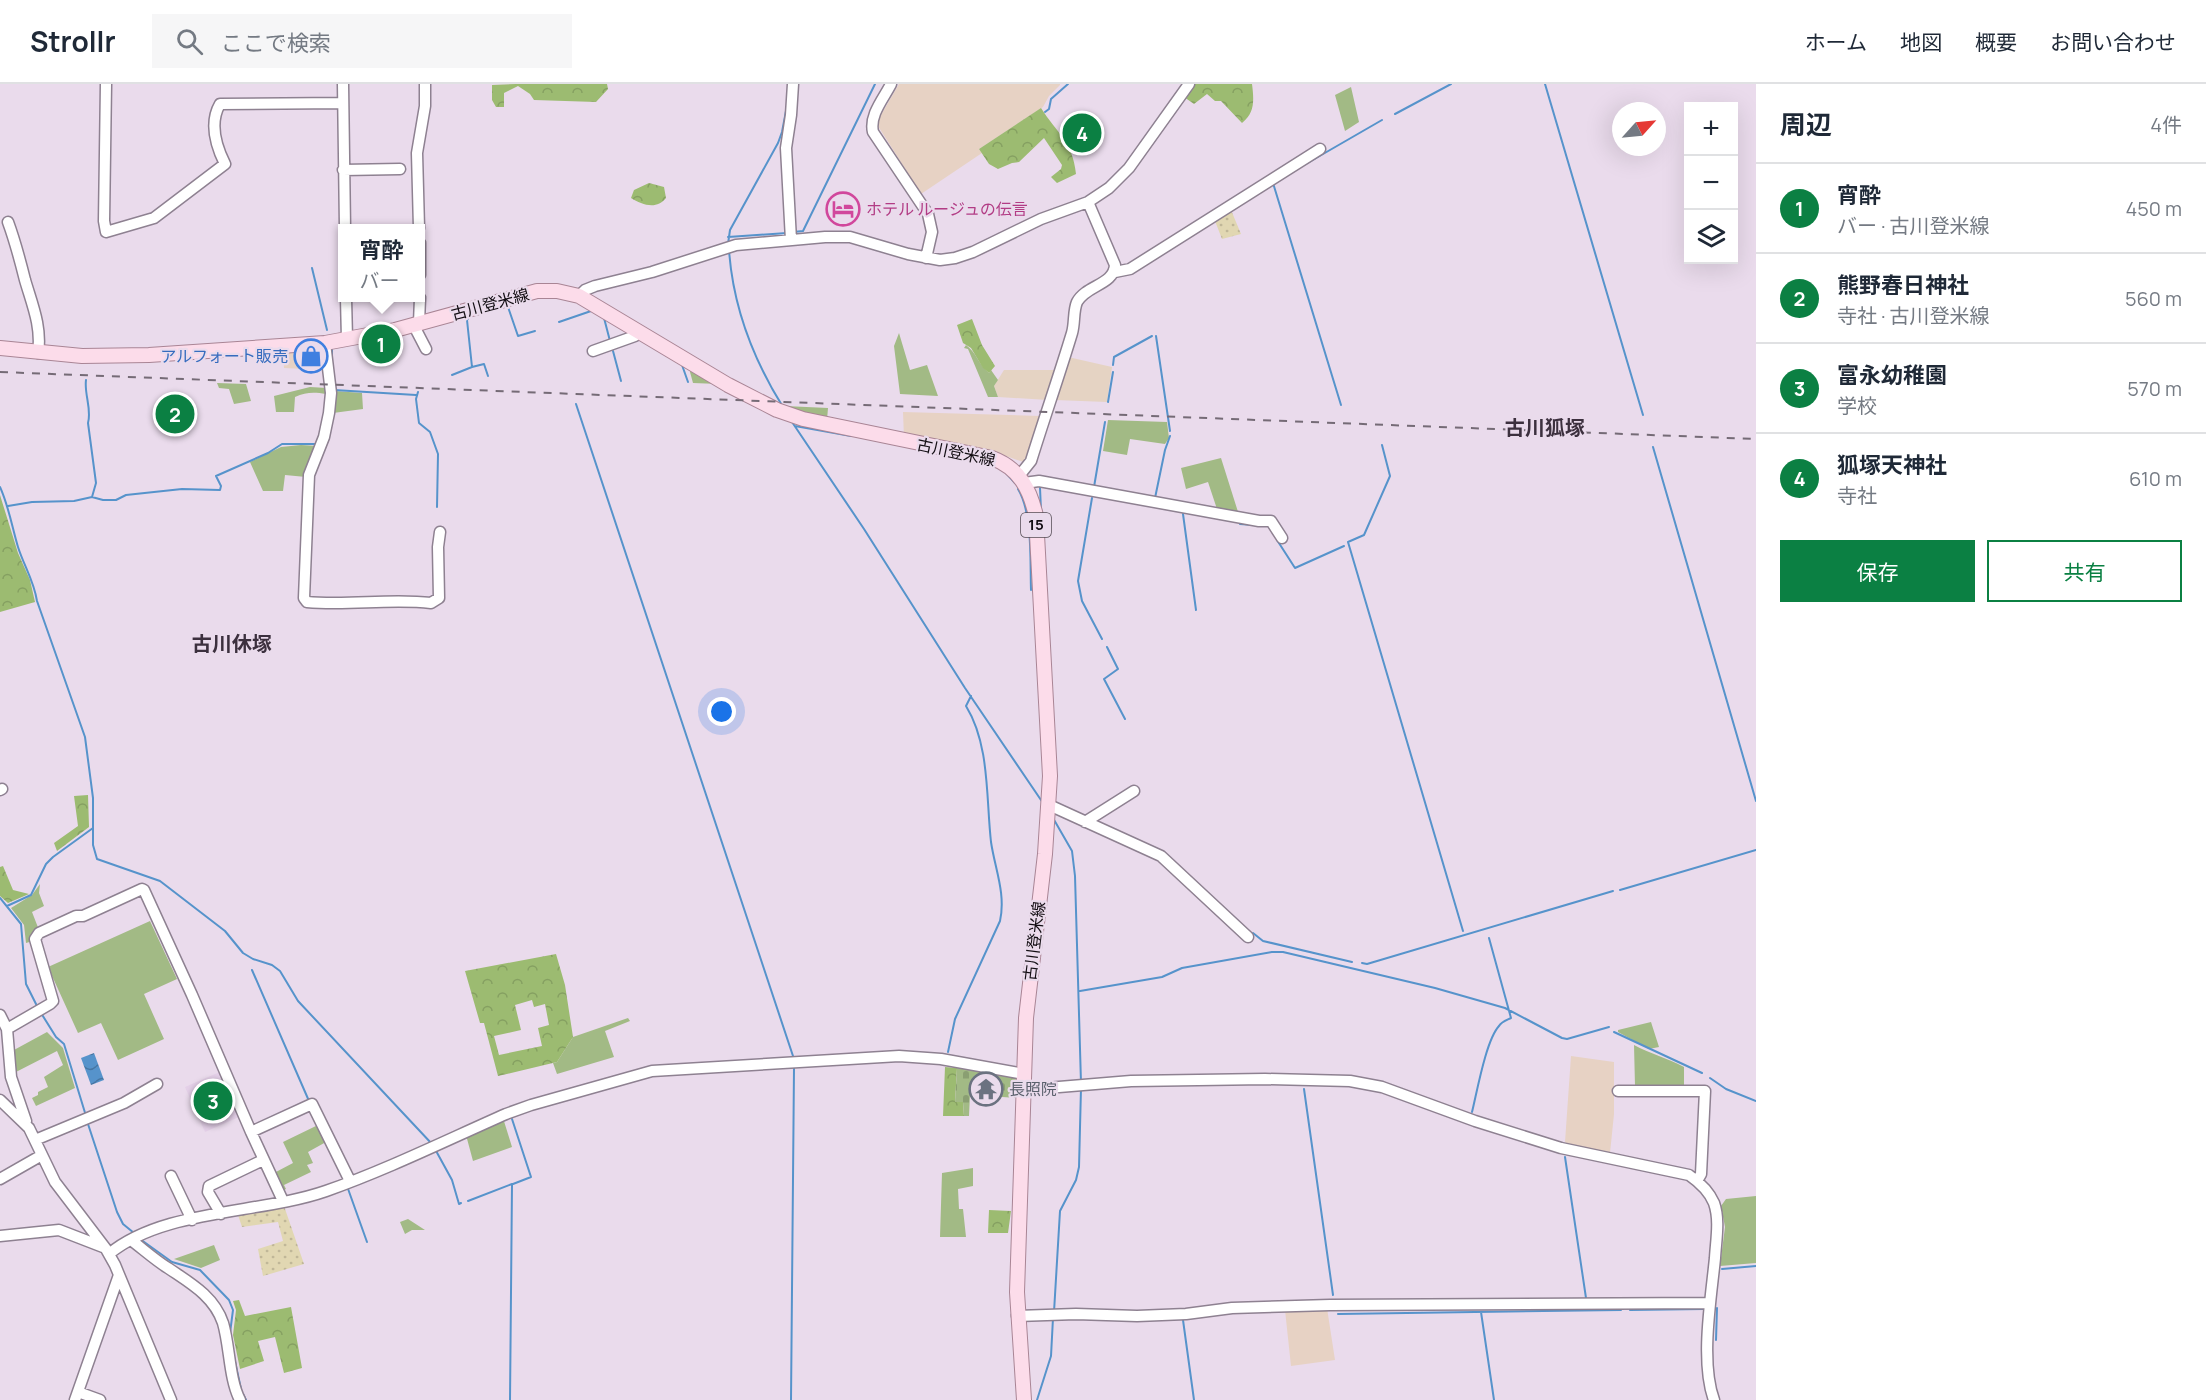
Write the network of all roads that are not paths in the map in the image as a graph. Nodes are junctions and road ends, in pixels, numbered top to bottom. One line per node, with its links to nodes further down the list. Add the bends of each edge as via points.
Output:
1 (106, 84): 7 (street, via 106,232 153,218 225,164 215,138 215,112 220,104)
2 (343, 84): 7 (street)
3 (425, 84): 14 (street, via 417,153)
4 (793, 84): 15 (street, via 786,148)
5 (891, 84): 16 (street, via 873,117 873,132 931,221)
6 (1189, 84): 11 (street, via 1129,168)
7 (344, 103): 10 (street)
8 (1320, 149): 17 (street, via 1130,269)
9 (400, 169): 10 (street)
10 (343, 170): 13 (street)
11 (1088, 202): 16 (street, via 1041,219 973,252 940,260); 17 (street, via 1116,265)
12 (8, 222): 28 (street, via 34,304)
13 (345, 224)
14 (419, 224)
15 (790, 235): 16 (street, via 850,237); 18 (street, via 727,247 595,286)
16 (926, 258)
17 (1115, 272): 29 (street, via 1077,301 1072,331)
18 (579, 296): 21 (main road, 古川登米線, via 537,291); 22 (main road, 古川登米線)
19 (346, 302): 23 (street)
20 (419, 302): 21 (street)
21 (416, 324): 23 (main road, 古川登米線); 26 (street)
22 (639, 331): 27 (street); 29 (main road, 古川登米線, via 777,410 801,419 992,458)
23 (347, 339): 24 (main road, 古川登米線)
24 (325, 343): 28 (main road, 古川登米線, via 149,355); 30 (street, via 331,393 324,436 307,490 304,598 307,602 330,604 393,600 431,603 439,598)
25 (0, 348): 28 (main road, 古川登米線)
26 (426, 349)
27 (593, 351)
28 (38, 353)
29 (1022, 480): 31 (street, via 1270,521); 33 (main road, 古川登米線 / 15, via 1036,516 1048,734)
30 (440, 532)
31 (1282, 538)
32 (1134, 791): 34 (street)
33 (1048, 809): 34 (street); 38 (main road, 古川登米線 / 15, via 1029,977)
34 (1085, 822): 35 (street, via 1161,856)
35 (1248, 937)
36 (0, 1015): 37 (street)
37 (7, 1029): 43 (street, via 11,1077); 44 (street, via 53,1001 35,939 39,933 144,890)
38 (1024, 1074): 40 (main road, 古川登米線 / 15); 51 (street, via 941,1059 899,1056 652,1071 531,1105)
39 (157, 1084): 45 (street, via 124,1103)
40 (1023, 1090): 50 (street, via 1131,1081 1350,1081 1382,1087 1561,1148 1675,1171); 60 (main road, 古川登米線 / 15)
41 (1618, 1091): 50 (street, via 1704,1091 1701,1174)
42 (0, 1100): 43 (street)
43 (29, 1128): 45 (street)
44 (251, 1132): 47 (street); 51 (street, via 312,1104)
45 (35, 1140): 46 (street)
46 (42, 1155): 49 (street); 57 (street, via 54,1182)
47 (263, 1160): 52 (street); 53 (street, via 209,1186 208,1192)
48 (171, 1176): 54 (street)
49 (0, 1179)
50 (1697, 1181): 59 (street, via 1713,1201 1716,1213)
51 (347, 1182): 52 (street, via 314,1195)
52 (283, 1201): 53 (street)
53 (220, 1214): 54 (street)
54 (192, 1220): 56 (street)
55 (0, 1236): 57 (street, via 59,1230)
56 (136, 1237): 57 (street); 64 (street, via 166,1267 195,1285 215,1307 222,1321)
57 (107, 1252): 58 (street)
58 (119, 1275): 61 (street); 63 (street)
59 (1710, 1303): 60 (street, via 1330,1305 1137,1316); 66 (street, via 1708,1372)
60 (1017, 1316): 65 (main road, 古川登米線 / 15)
61 (76, 1396): 62 (street)
62 (100, 1400)
63 (171, 1400)
64 (240, 1400)
65 (1024, 1400)
66 (1714, 1400)

